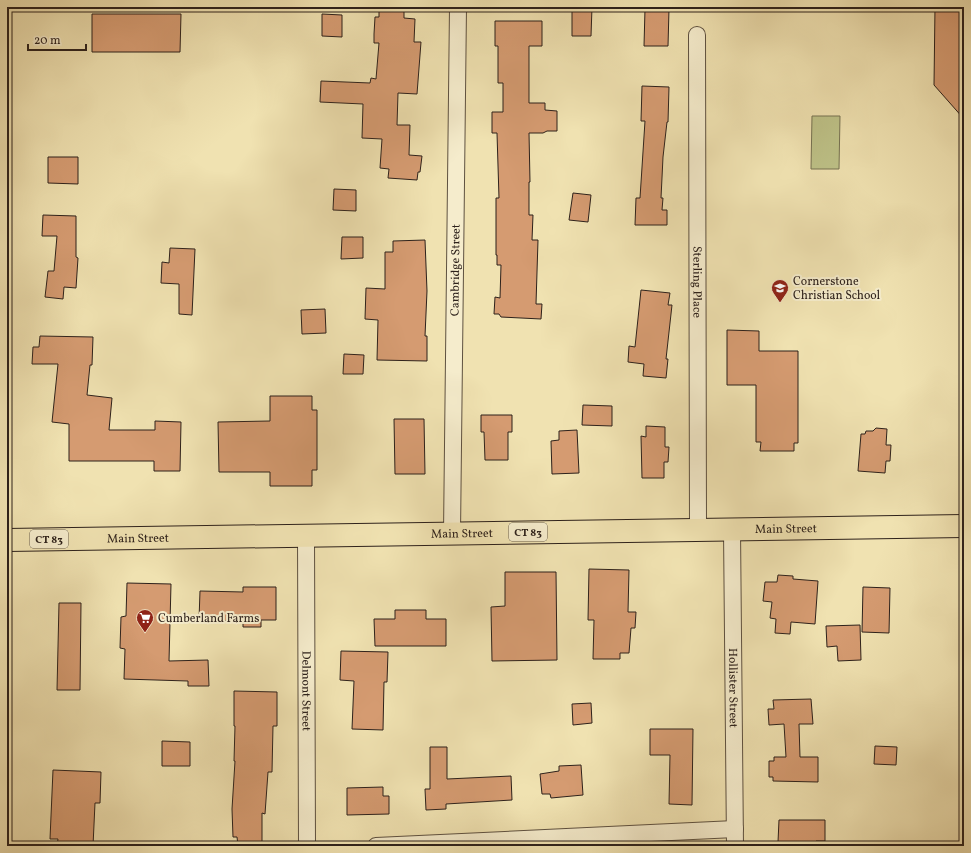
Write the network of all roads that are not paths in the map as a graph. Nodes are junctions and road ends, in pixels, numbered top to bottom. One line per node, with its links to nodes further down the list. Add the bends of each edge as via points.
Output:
1 (458, 7): 6 (street, Cambridge Street)
2 (697, 35): 4 (street, Sterling Place)
3 (964, 526): 5 (main road, Main Street / CT 83)
4 (698, 530): 5 (main road, Main Street / CT 83); 6 (main road, Main Street / CT 83)
5 (732, 530): 9 (street, Hollister Street)
6 (452, 533): 7 (main road, Main Street / CT 83)
7 (306, 535): 8 (main road, Main Street / CT 83); 10 (street, Delmont Street)
8 (7, 540)
9 (735, 829): 11 (street); 12 (street, Hollister Street)
10 (307, 846)
11 (376, 846)
12 (735, 846)

